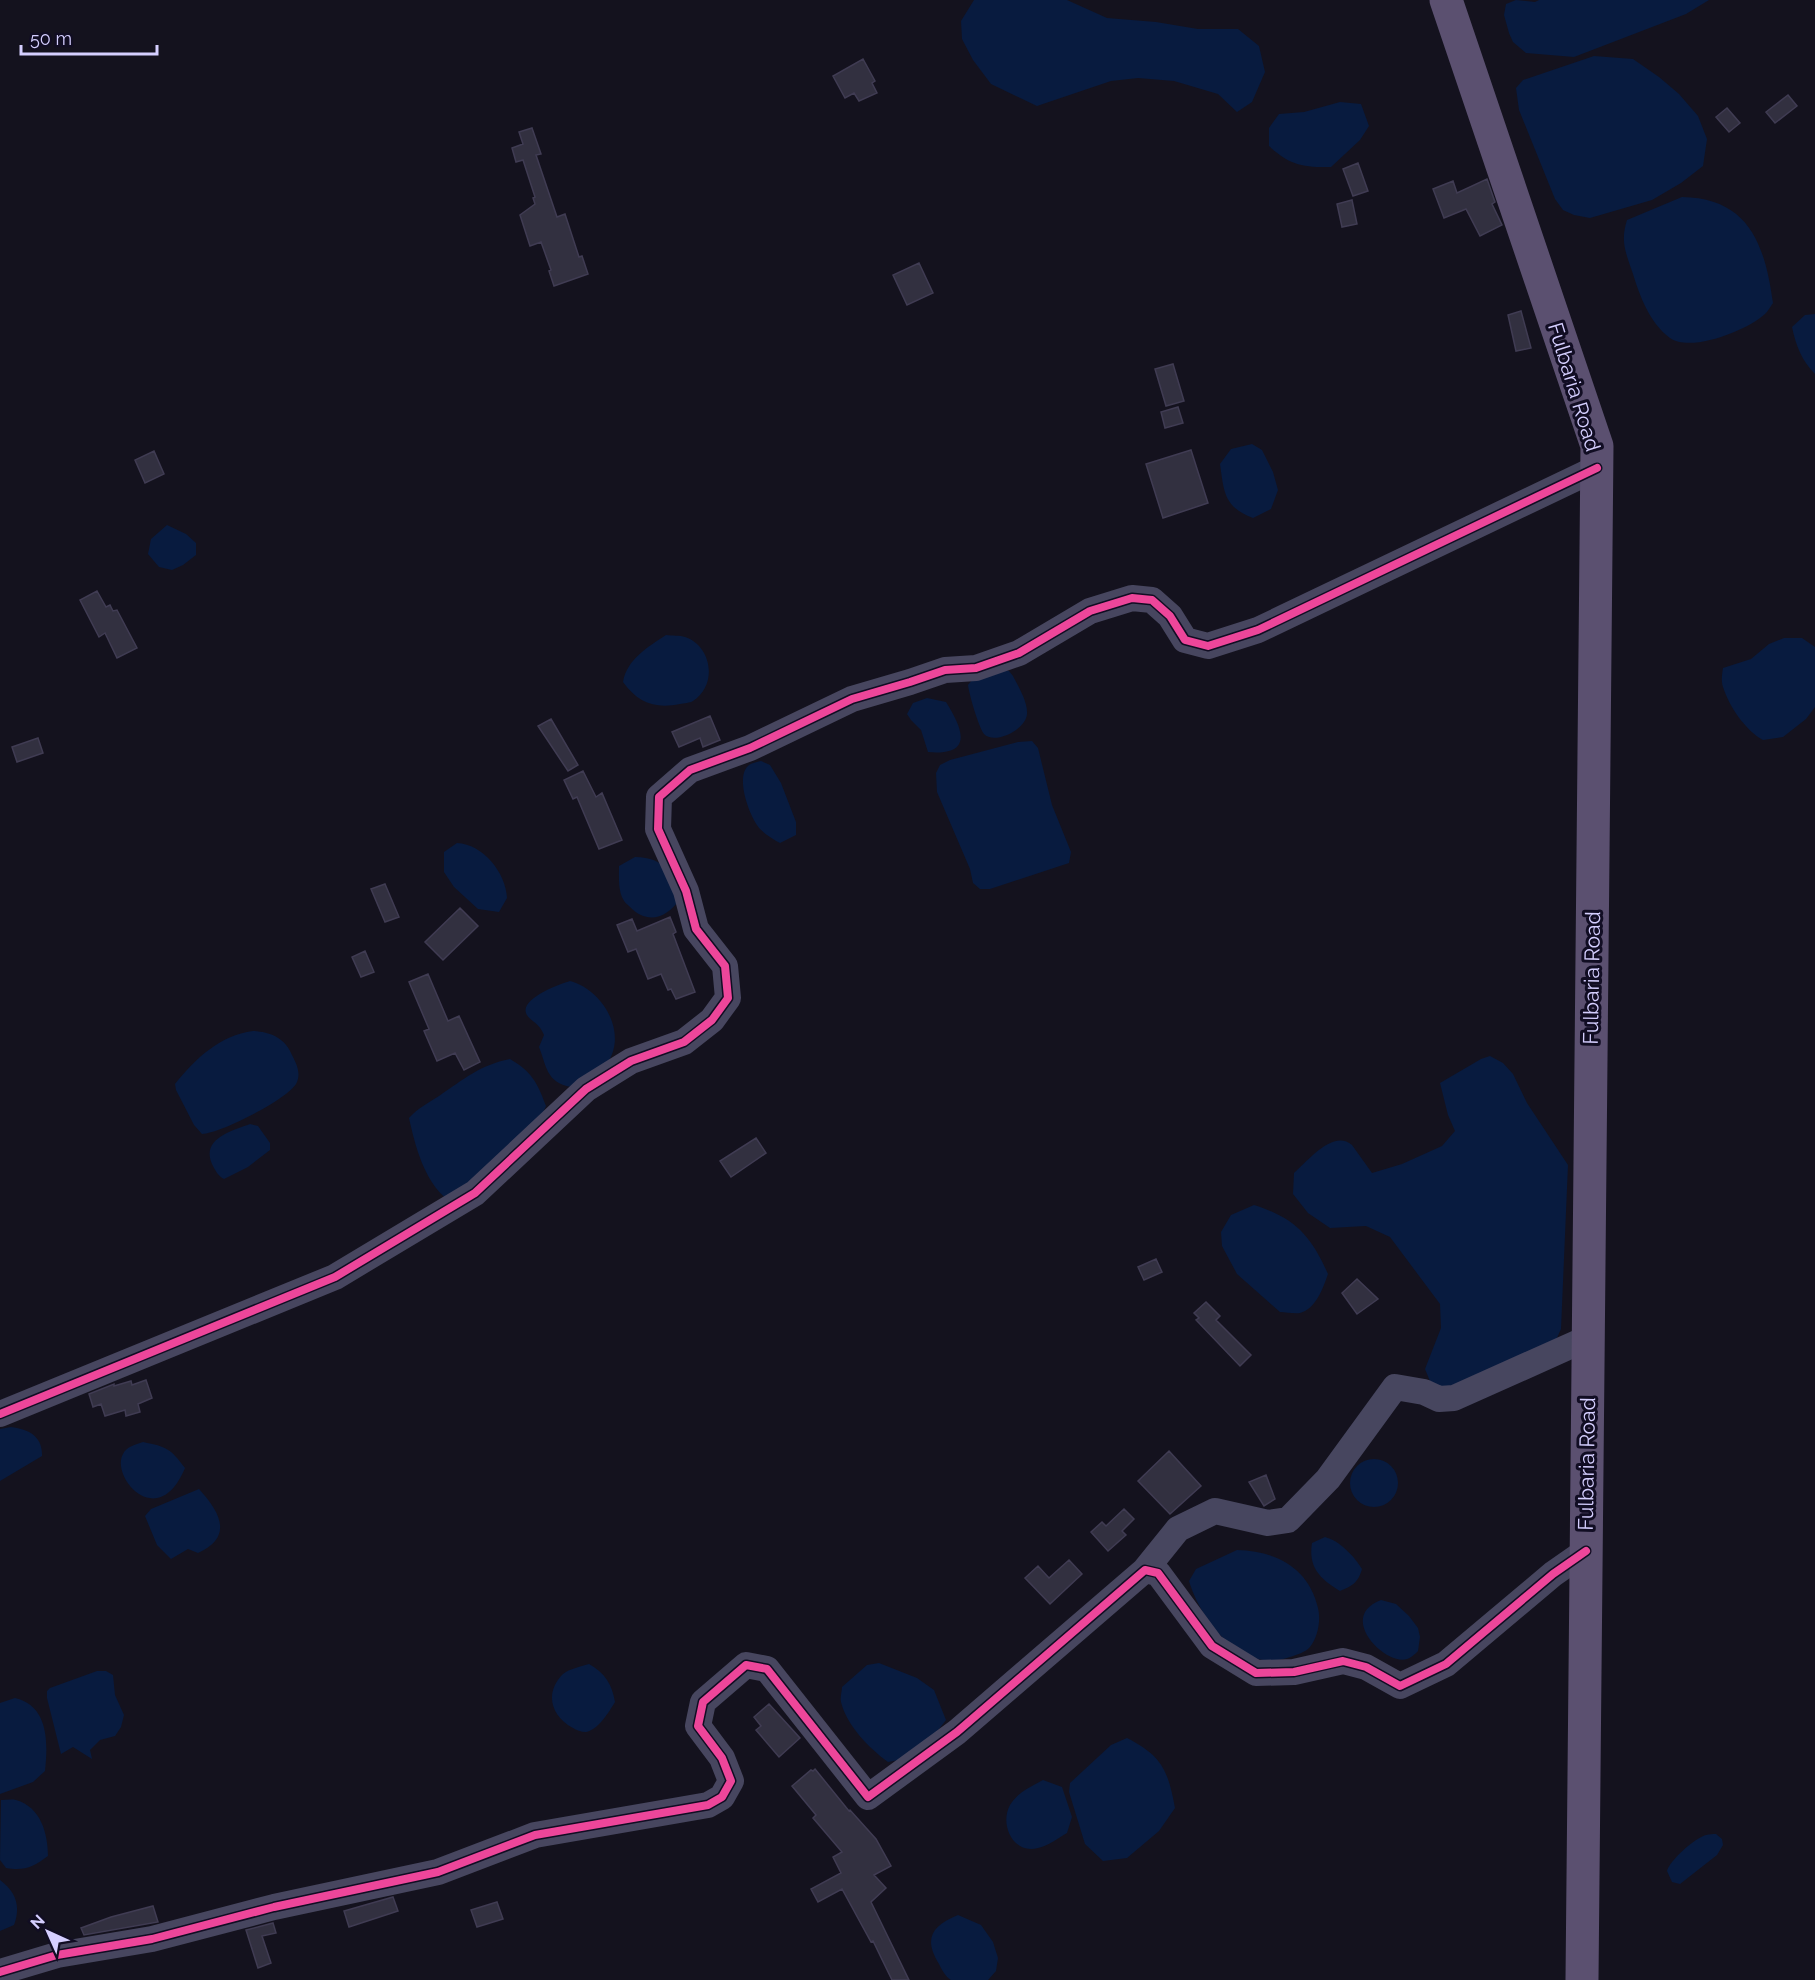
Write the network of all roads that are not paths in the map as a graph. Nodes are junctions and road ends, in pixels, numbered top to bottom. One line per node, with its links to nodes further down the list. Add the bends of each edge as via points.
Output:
1 (1446, 0): 2 (main road, Fulbaria Road, via 1597,446)
2 (1597, 468): 3 (main road, Fulbaria Road); 4 (street, via 1258,630 1208,646 1185,640 1170,616 1152,600 1131,598 1090,611 1019,653 976,668 945,670 852,699 750,748 690,770 659,797 658,829 686,891 696,929 725,966 728,998 712,1020 684,1042 631,1060 586,1089 475,1193 335,1277)
3 (1588, 1338): 5 (main road, Fulbaria Road); 6 (street, via 1454,1398 1438,1399 1395,1387 1328,1479 1288,1520 1268,1523 1215,1511 1178,1529)
4 (0, 1414)
5 (1586, 1551): 6 (street, via 1446,1664 1400,1686 1366,1667 1343,1661 1294,1672 1256,1673 1212,1646 1158,1573); 8 (main road, Fulbaria Road)
6 (1144, 1570): 7 (street, via 957,1732 868,1797 767,1669 746,1665 703,1702 698,1726 722,1758 731,1781 722,1797 708,1805 535,1835 438,1872 274,1907 152,1939 57,1955)
7 (0, 1972)
8 (1582, 1980)

